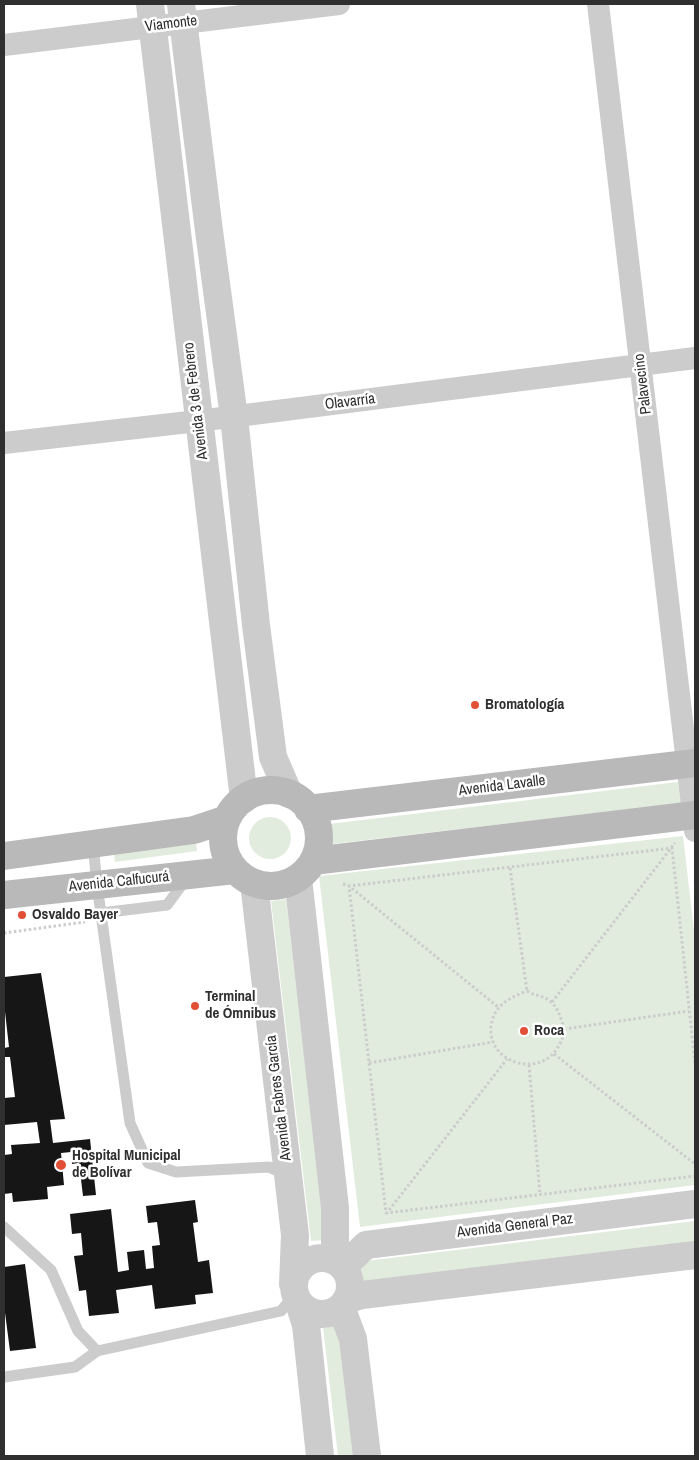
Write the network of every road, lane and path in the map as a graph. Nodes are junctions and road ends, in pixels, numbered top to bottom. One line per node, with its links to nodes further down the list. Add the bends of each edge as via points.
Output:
1 (339, 4): 3 (street, Viamonte)
2 (598, 4): 9 (street, Palavecino)
3 (182, 13): 4 (street, Viamonte); 6 (street)
4 (151, 15): 5 (street, Viamonte); 7 (street, Avenida 3 de Febrero)
5 (4, 45)
6 (209, 231): 7 (street); 10 (street)
7 (177, 234): 11 (street, Avenida 3 de Febrero)
8 (695, 358): 9 (street, Olavarría)
9 (641, 364): 10 (street, Olavarría); 15 (street, Palavecino)
10 (234, 417): 11 (street, Olavarría); 13 (street)
11 (198, 421): 12 (street, Olavarría); 14 (street, Avenida 3 de Febrero)
12 (4, 443)
13 (256, 625): 14 (street); 16 (street, via 273,757)
14 (224, 630): 17 (street, Avenida 3 de Febrero)
15 (691, 763): 16 (main road, Avenida Lavalle); 18 (street, Palavecino)
16 (299, 802): 17 (main road, via 278,790 262,791); 23 (main road, via 314,817 319,833 318,849)
17 (235, 808): 19 (main road, via 194,830); 25 (main road, via 223,833 223,848 229,863)
18 (695, 820): 20 (path); 23 (main road)
19 (93, 844): 21 (main road); 26 (lane)
20 (672, 848): 22 (path); 32 (path); 34 (path)
21 (4, 856)
22 (510, 868): 27 (path); 31 (path)
23 (306, 869): 25 (main road, via 286,884 270,887); 27 (path); 51 (street)
24 (190, 875): 25 (main road, Avenida Calfucurá); 26 (main road, Avenida Calfucurá); 29 (lane, via 167,905)
25 (244, 877): 43 (street, Avenida Fabres García)
26 (97, 884): 28 (main road, Avenida Calfucurá); 29 (lane)
27 (349, 886): 33 (path); 39 (path)
28 (4, 894)
29 (101, 917): 30 (path); 43 (lane, via 130,1123 148,1162 176,1172 270,1167)
30 (4, 933)
31 (527, 991): 32 (path); 33 (path, via 507,999)
32 (552, 1002): 35 (path)
33 (498, 1007): 36 (path, via 491,1030)
34 (689, 1011): 35 (path); 40 (path)
35 (564, 1029): 37 (path, via 562,1042)
36 (493, 1042): 38 (path); 39 (path)
37 (554, 1054): 41 (path); 42 (path)
38 (507, 1059): 41 (path); 47 (path)
39 (369, 1063): 47 (path)
40 (695, 1063)
41 (529, 1065): 45 (path)
42 (695, 1164)
43 (288, 1176): 52 (street, Avenida Fabres García, via 295,1236)
44 (695, 1176): 45 (path)
45 (540, 1195): 47 (path)
46 (695, 1204): 51 (street, Avenida General Paz, via 366,1245)
47 (386, 1213): 48 (path)
48 (380, 1220)
49 (4, 1227): 54 (lane, via 51,1270 78,1331)
50 (695, 1255): 53 (street, via 372,1294)
51 (339, 1264): 52 (street, via 326,1258 316,1258 300,1266 295,1275); 53 (street, via 348,1274 350,1283 350,1292)
52 (296, 1294): 53 (street, via 312,1312 319,1314 327,1314); 54 (lane, via 281,1311); 56 (street, Avenida Fabres García, via 306,1325)
53 (343, 1304): 57 (street, via 353,1339)
54 (97, 1351): 55 (lane, via 75,1367)
55 (4, 1377)
56 (320, 1456)
57 (367, 1456)

